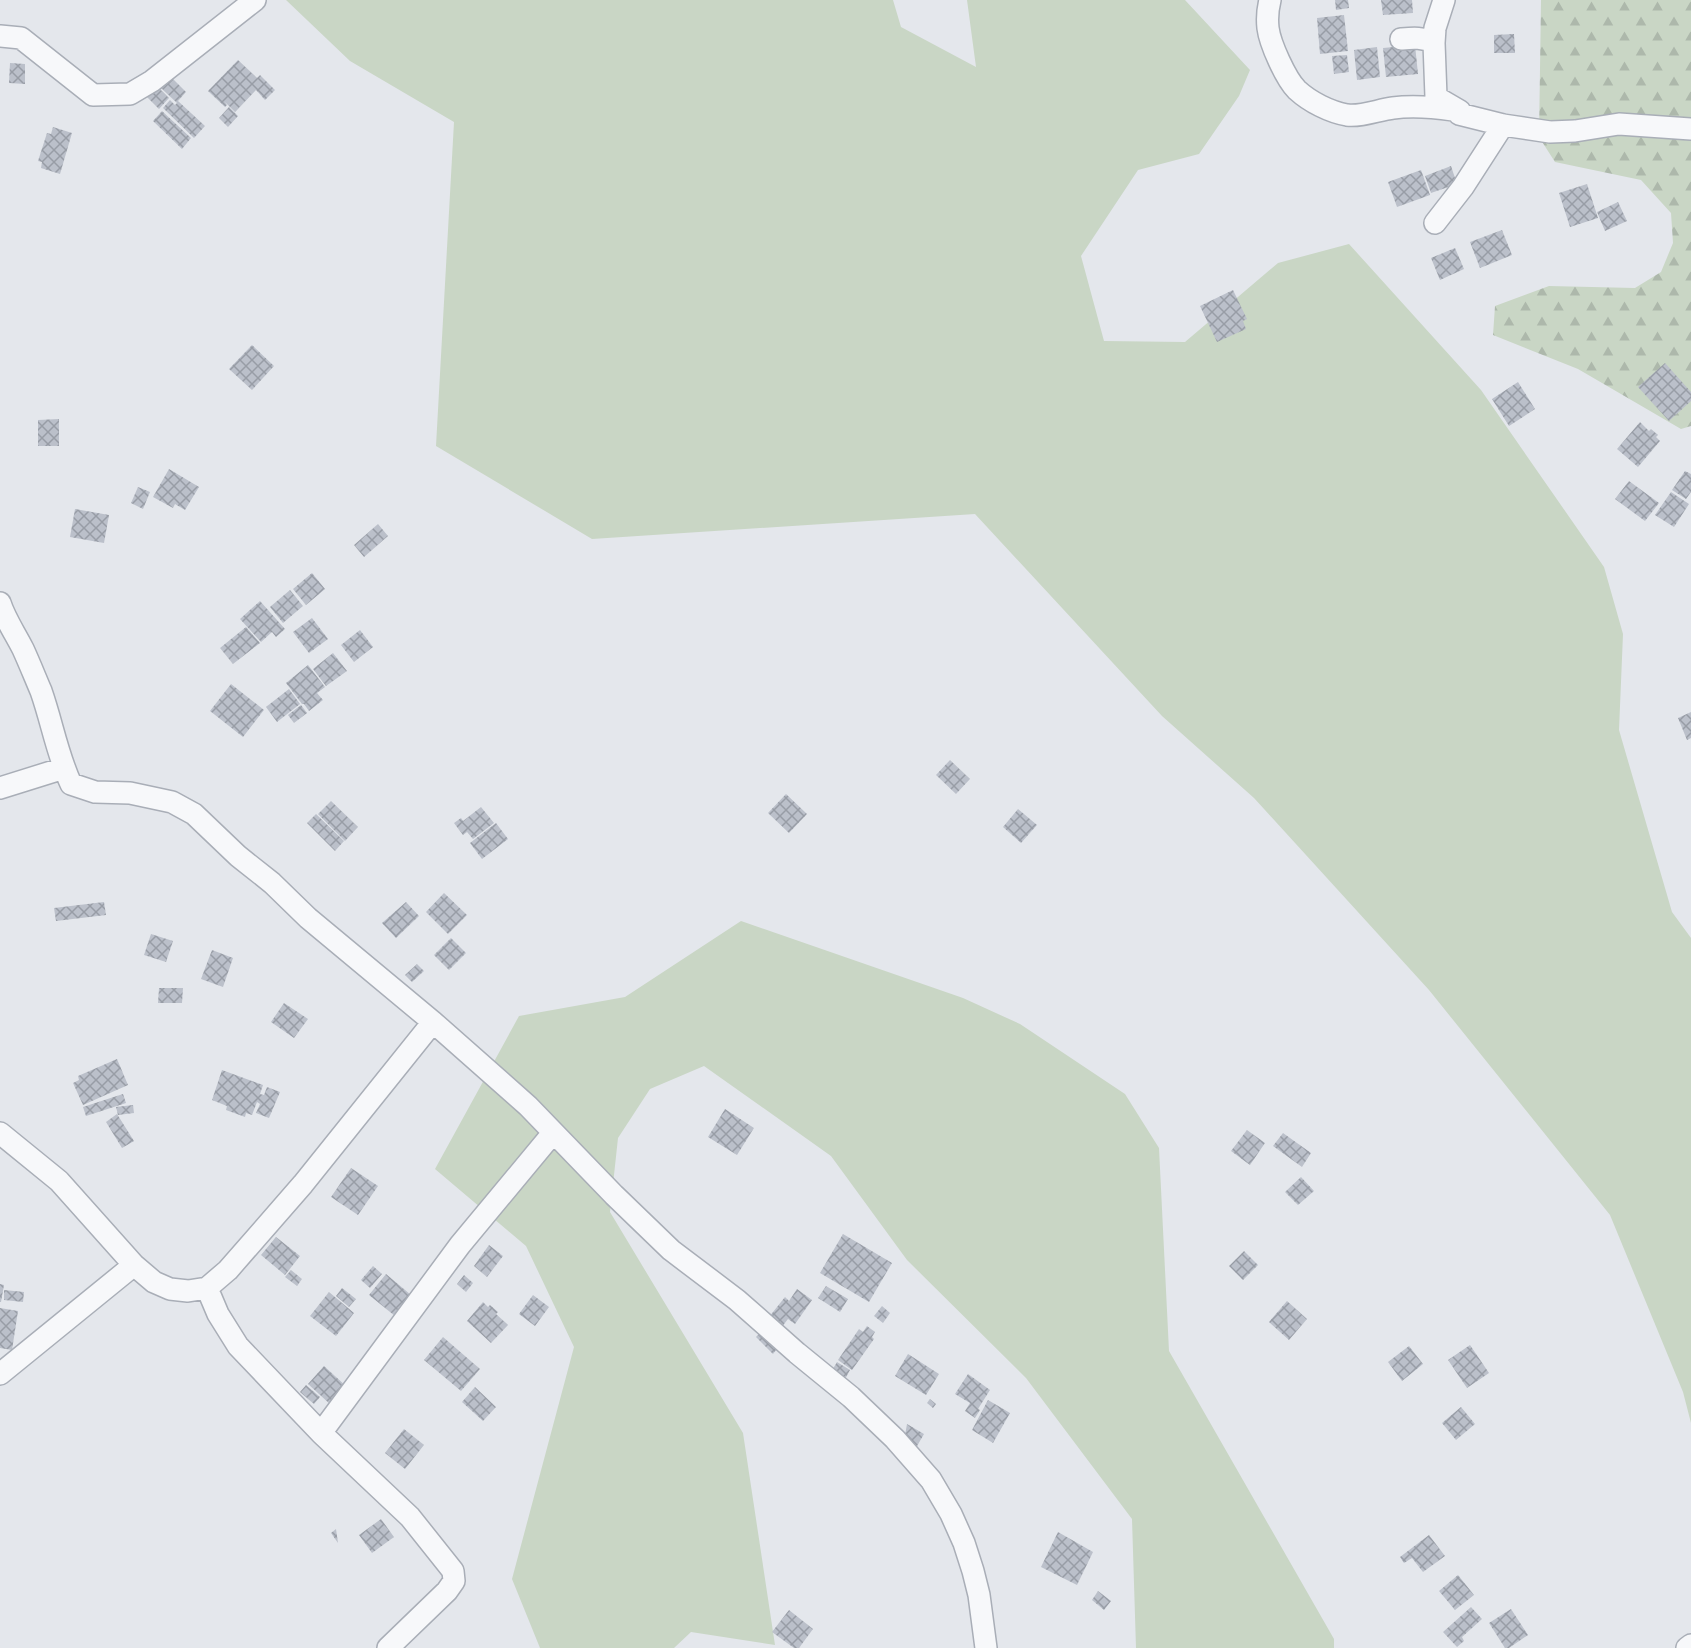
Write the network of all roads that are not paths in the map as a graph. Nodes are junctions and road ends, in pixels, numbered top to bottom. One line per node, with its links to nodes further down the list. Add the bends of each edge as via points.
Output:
1 (255, 0): 4 (street, via 130,94 93,95 21,38)
2 (1270, 0): 7 (street, via 1268,28 1276,54 1297,90 1313,101 1348,115 1429,106)
3 (1443, 0): 6 (street)
4 (0, 36)
5 (1401, 39): 6 (street, via 1426,39)
6 (1434, 43): 7 (street, via 1436,96)
7 (1460, 111): 8 (street, via 1459,114)
8 (1503, 125): 9 (street, via 1550,132 1619,123); 10 (street)
9 (1691, 129)
10 (1435, 223)
11 (0, 603): 12 (street, via 40,689)
12 (64, 768): 13 (street); 14 (street, via 71,784 95,792 130,793 172,802 194,814 308,918)
13 (0, 788)
14 (433, 1022): 16 (street); 18 (street, via 303,1184 228,1270)
15 (0, 1133): 17 (street, via 59,1181)
16 (554, 1133): 20 (street, via 460,1245); 23 (street, via 671,1250 737,1300 851,1397 931,1480 964,1543 979,1595)
17 (134, 1265): 18 (street, via 154,1282 170,1289); 19 (street)
18 (207, 1288): 20 (street, via 238,1346)
19 (0, 1374)
20 (321, 1433): 22 (street, via 410,1517 453,1571 454,1581 447,1591)
21 (1691, 1645): 24 (street)
22 (388, 1648)
23 (986, 1648)
24 (1687, 1648)

